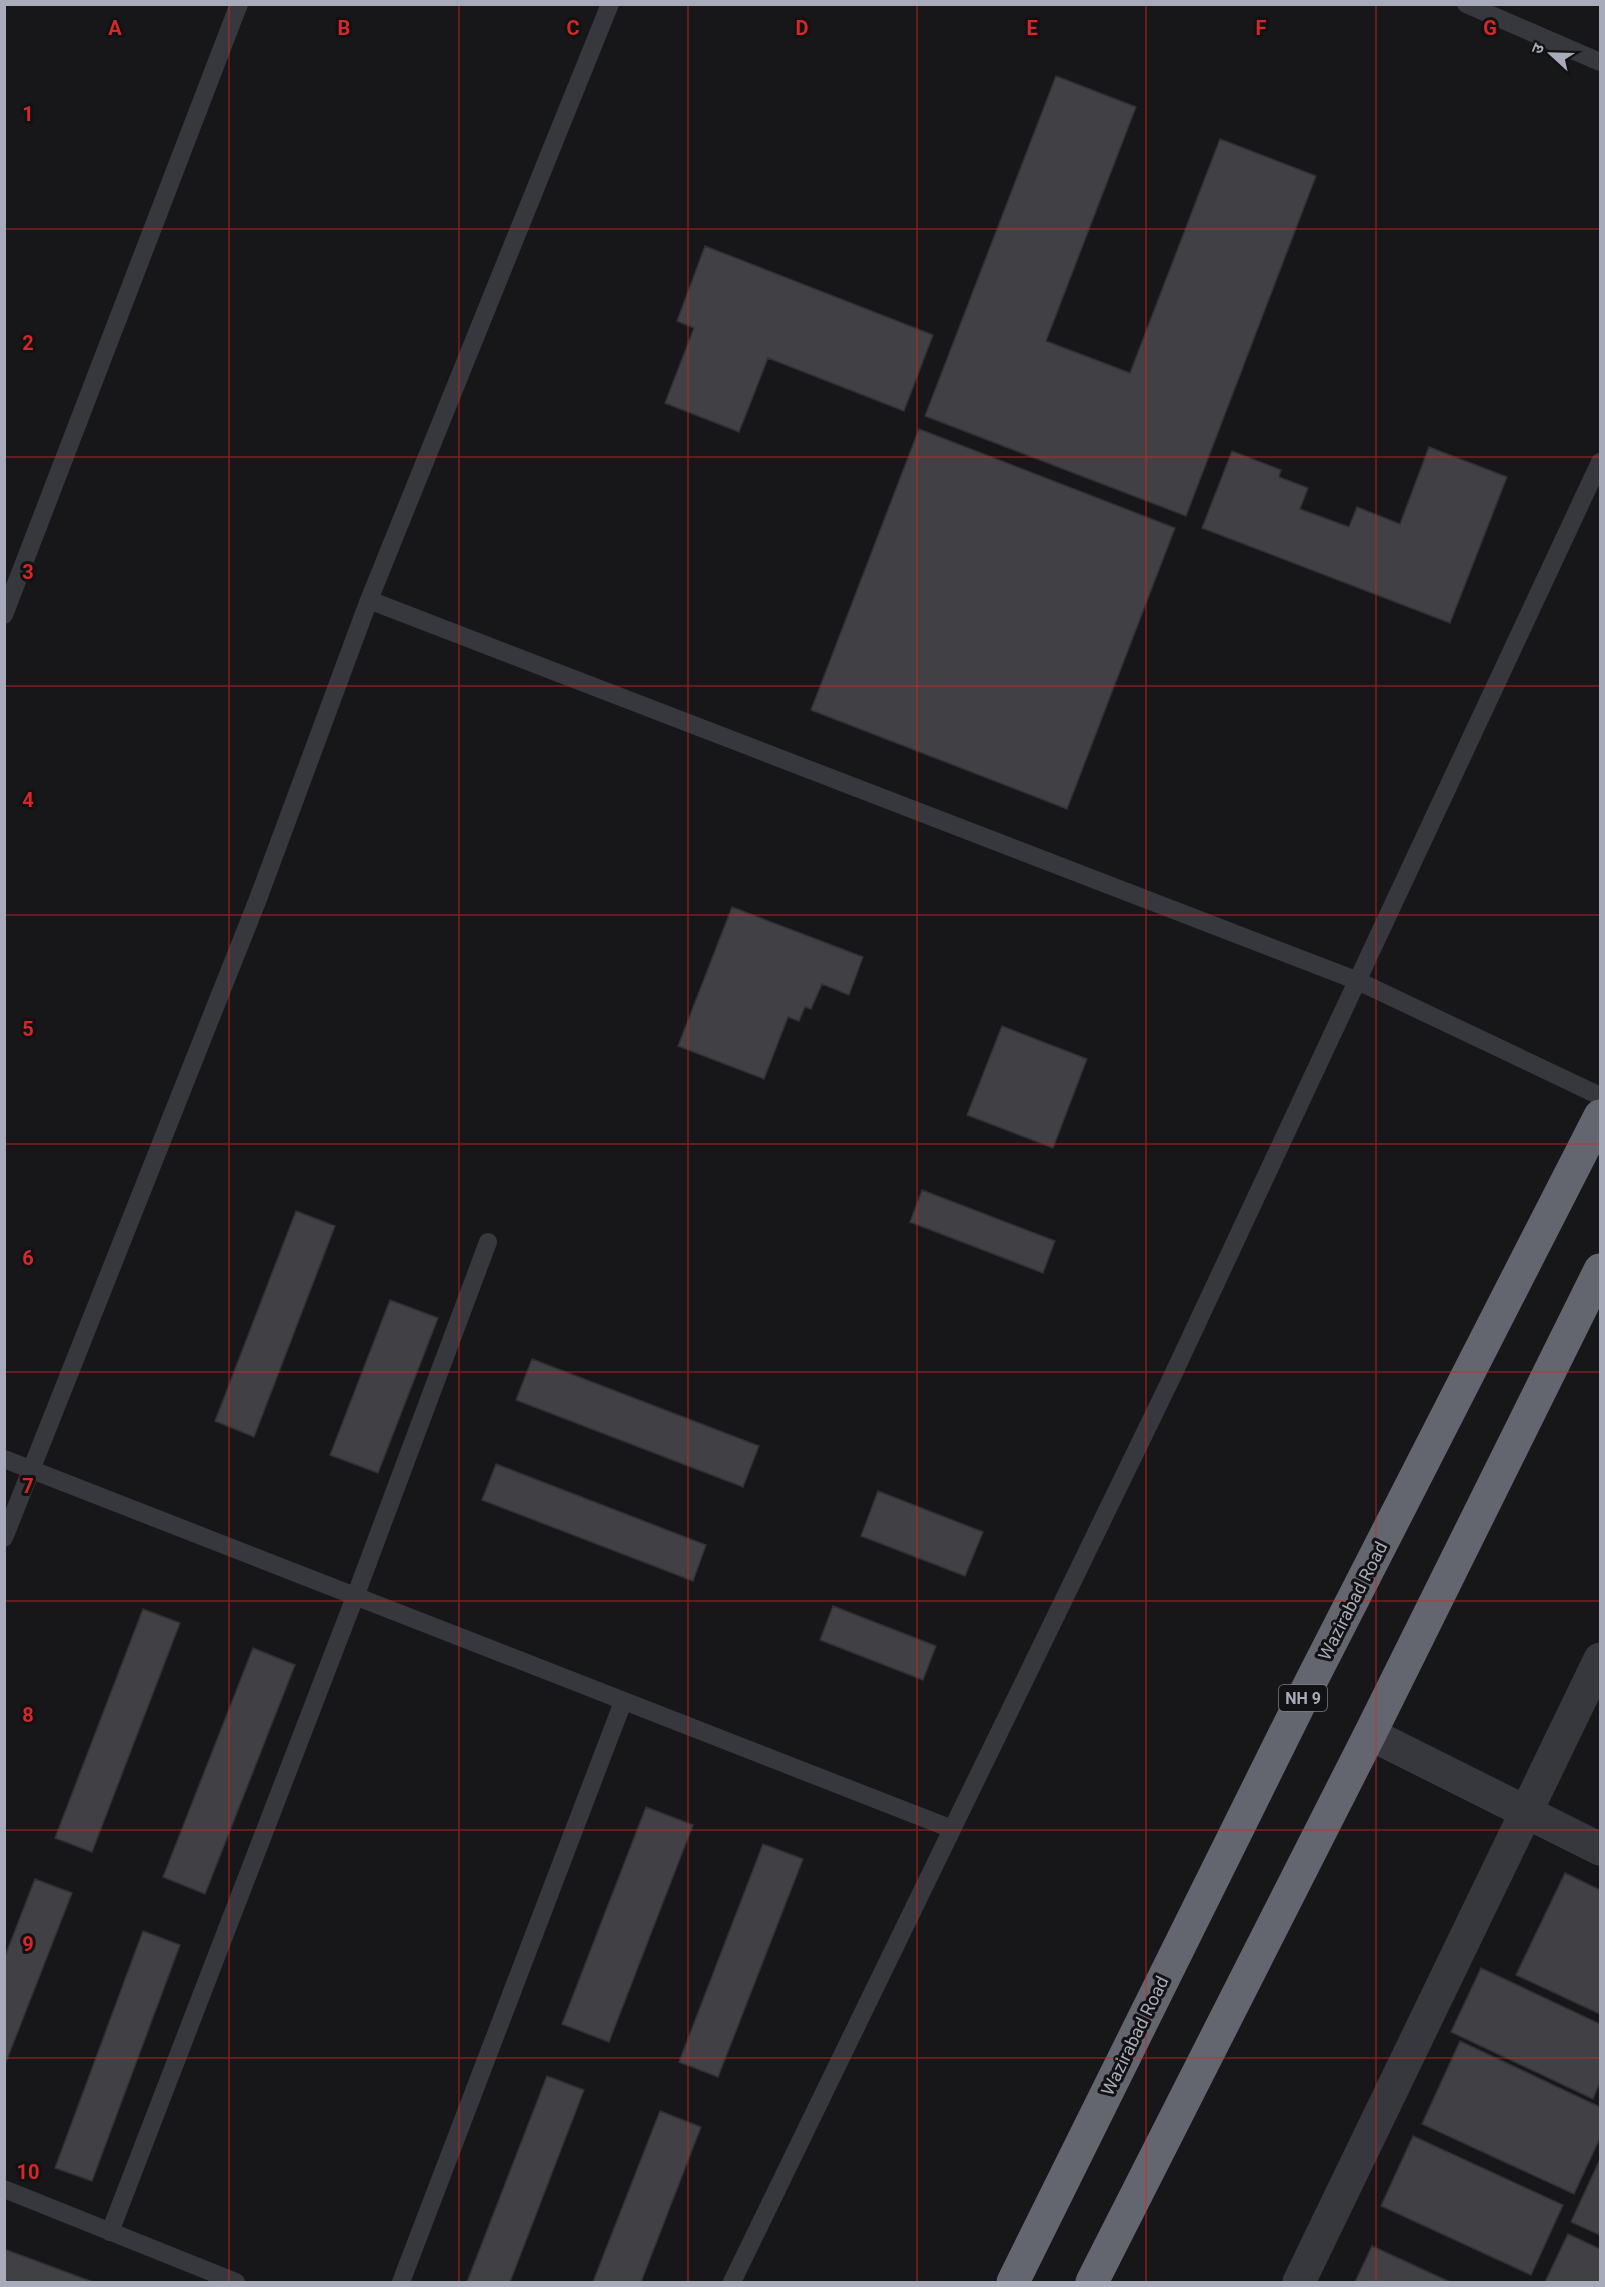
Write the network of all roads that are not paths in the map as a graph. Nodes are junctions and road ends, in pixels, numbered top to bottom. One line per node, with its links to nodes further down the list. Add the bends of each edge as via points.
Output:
1 (238, 4): 7 (lane)
2 (610, 4): 6 (lane)
3 (1466, 4): 4 (lane)
4 (1600, 62)
5 (1600, 462): 8 (lane)
6 (369, 600): 8 (lane); 14 (lane, via 258,898)
7 (4, 615)
8 (1358, 981): 9 (lane); 21 (lane, via 1171,1379)
9 (1600, 1096)
10 (1600, 1116): 28 (highway, Wazirabad Road / NH 9, via 1301,1701)
11 (488, 1242): 16 (lane)
12 (1600, 1270): 19 (highway)
13 (4, 1459): 14 (lane)
14 (31, 1469): 15 (lane); 16 (lane)
15 (4, 1538)
16 (355, 1598): 18 (lane); 24 (lane)
17 (1600, 1659): 20 (street)
18 (623, 1701): 21 (lane); 26 (lane)
19 (1370, 1734): 20 (street); 29 (highway)
20 (1527, 1812): 22 (street); 30 (street)
21 (952, 1829): 27 (lane)
22 (1600, 1849)
23 (4, 2189): 24 (lane)
24 (110, 2232): 25 (lane)
25 (236, 2283)
26 (401, 2283)
27 (732, 2283)
28 (1013, 2283)
29 (1092, 2283)
30 (1299, 2283)

